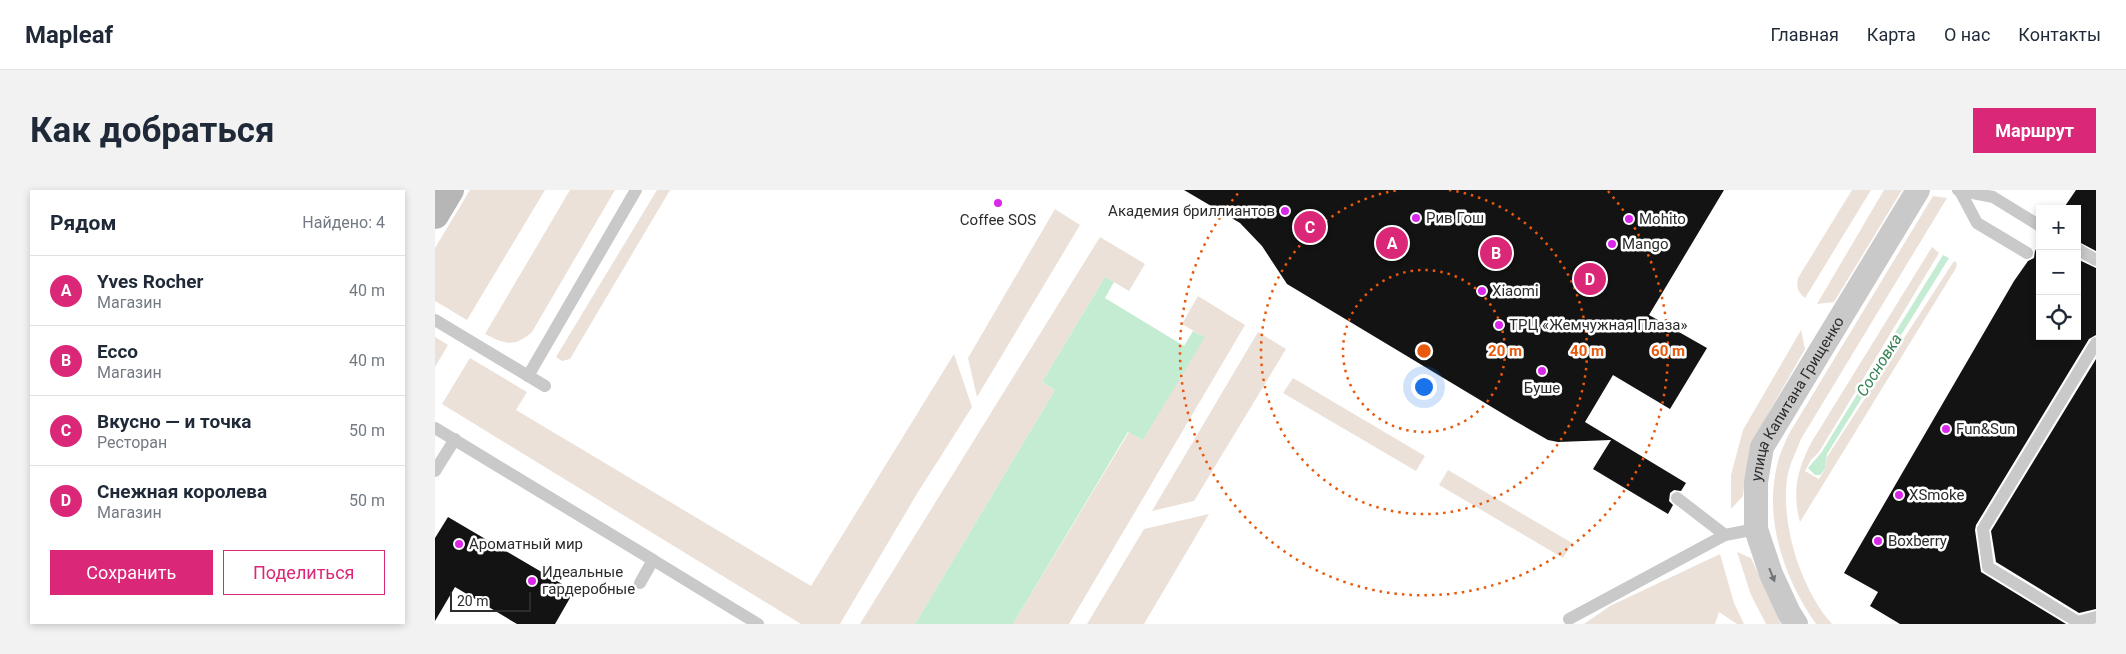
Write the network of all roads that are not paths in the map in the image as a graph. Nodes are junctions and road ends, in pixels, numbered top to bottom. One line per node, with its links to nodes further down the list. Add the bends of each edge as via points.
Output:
1 (450, 190): 5 (street)
2 (636, 190): 12 (lane)
3 (1919, 190): 18 (street, улица Капитана Грищенко, via 1762,448 1756,482)
4 (1959, 190): 6 (lane, via 1993,197); 8 (lane, via 1977,223)
5 (435, 215)
6 (2036, 224)
7 (2079, 250): 9 (lane)
8 (2027, 253)
9 (2096, 260)
10 (435, 320): 12 (lane)
11 (2096, 343): 22 (lane, via 1983,529 1988,566 2078,622)
12 (528, 376): 13 (lane)
13 (545, 386)
14 (435, 428): 15 (lane)
15 (455, 439): 16 (lane); 20 (lane)
16 (435, 471)
17 (1677, 498): 19 (lane)
18 (1756, 529): 19 (lane); 25 (street, улица Капитана Грищенко, one-way to 25, via 1771,574)
19 (1725, 535): 23 (lane)
20 (653, 560): 21 (lane); 24 (lane)
21 (640, 583)
22 (2096, 618)
23 (1569, 620)
24 (758, 624)
25 (1796, 624)

